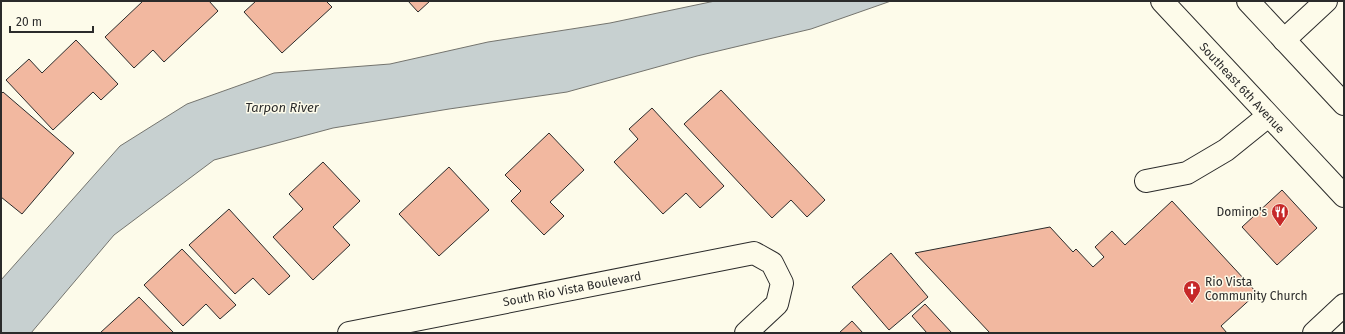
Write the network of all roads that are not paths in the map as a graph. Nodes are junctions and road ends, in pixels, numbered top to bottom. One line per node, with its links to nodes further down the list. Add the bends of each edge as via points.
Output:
1 (1162, 1): 6 (street, Southeast 6th Avenue)
2 (1248, 1): 4 (street)
3 (1326, 1): 4 (street)
4 (1284, 40): 5 (street)
5 (1344, 104)
6 (1268, 116): 7 (street, Southeast 6th Avenue); 8 (street, via 1226,150 1187,173)
7 (1323, 174): 9 (street); 10 (street, Southeast 6th Avenue)
8 (1146, 181)
9 (1344, 184)
10 (1344, 196)
11 (1344, 304): 14 (street)
12 (349, 333): 13 (street, South Rio Vista Boulevard, via 754,253 772,263 782,283 777,304)
13 (746, 333)
14 (1314, 333)

